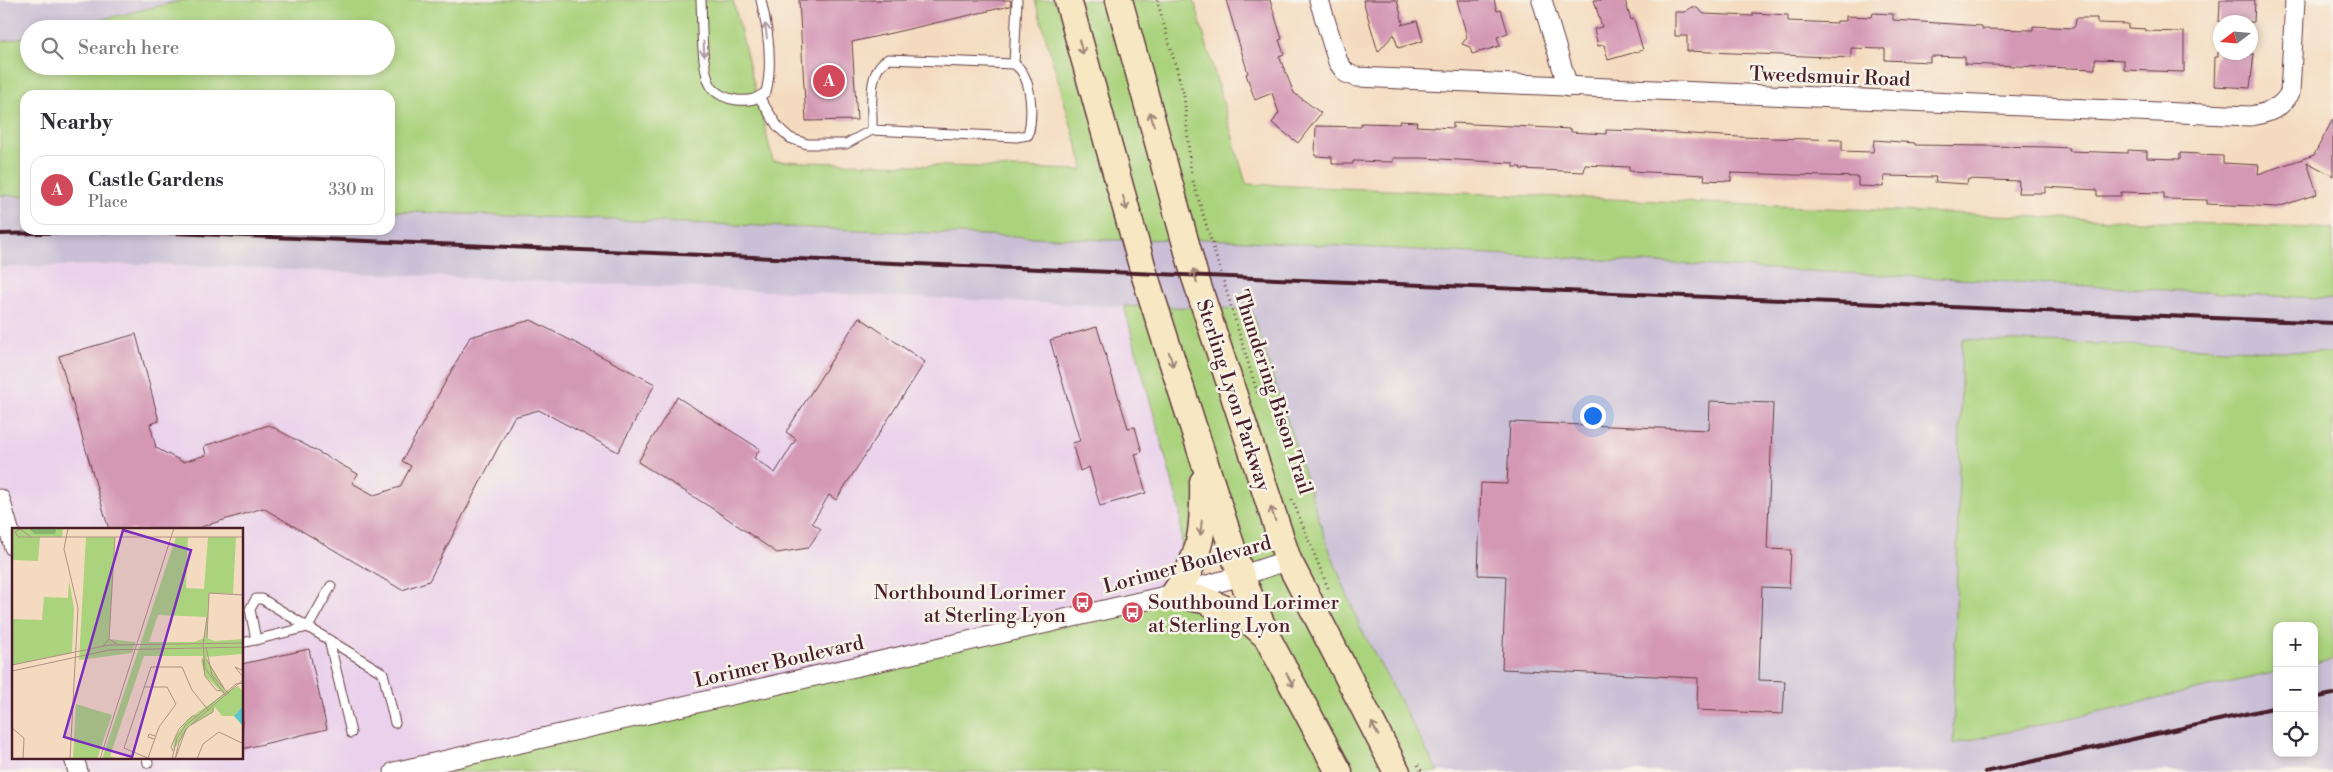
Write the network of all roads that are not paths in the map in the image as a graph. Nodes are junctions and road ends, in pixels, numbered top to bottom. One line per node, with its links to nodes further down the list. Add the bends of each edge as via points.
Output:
1 (701, 0): 11 (lane, one-way to 11, via 705,63 710,85 718,94 732,100 752,101)
2 (761, 0): 11 (lane, one-way to 2, via 766,92 770,76)
3 (1017, 0): 9 (lane)
4 (1068, 0): 13 (main road, one-way to 13, via 1144,273)
5 (1119, 0): 16 (main road, Sterling Lyon Parkway, one-way to 5, via 1195,277)
6 (1319, 0): 10 (street, Tweedsmuir Road, via 1338,62 1346,72 1357,77)
7 (1542, 0): 10 (street)
8 (2295, 0): 10 (street, Tweedsmuir Road, via 2290,93 2282,105 2267,113 2250,116)
9 (1014, 64): 12 (lane, via 888,59 881,62 873,78); 12 (lane, via 1024,74 1033,113 1028,135)
10 (1568, 87)
11 (759, 97): 12 (lane, via 778,127 790,138 807,144 846,144)
12 (872, 130)
13 (1203, 462): 17 (main road); 19 (main road, one-way to 19, via 1204,508 1199,551 1189,574)
14 (0, 499): 15 (street)
15 (12, 540)
16 (1288, 560): 17 (street, Lorimer Boulevard); 27 (main road, Sterling Lyon Parkway, one-way to 16)
17 (1241, 576): 19 (street, Lorimer Boulevard); 21 (main road)
18 (331, 586): 20 (lane)
19 (1174, 594): 21 (main road, via 1204,600 1246,618); 28 (street, Lorimer Boulevard)
20 (308, 627): 22 (lane); 22 (lane, via 262,598 256,599 250,609); 23 (lane)
21 (1267, 637): 29 (main road, one-way to 29)
22 (256, 640): 24 (lane)
23 (329, 640): 25 (lane, via 383,673); 26 (lane)
24 (244, 643)
25 (395, 723)
26 (351, 733)
27 (1407, 768)
28 (394, 772)
29 (1339, 772)

